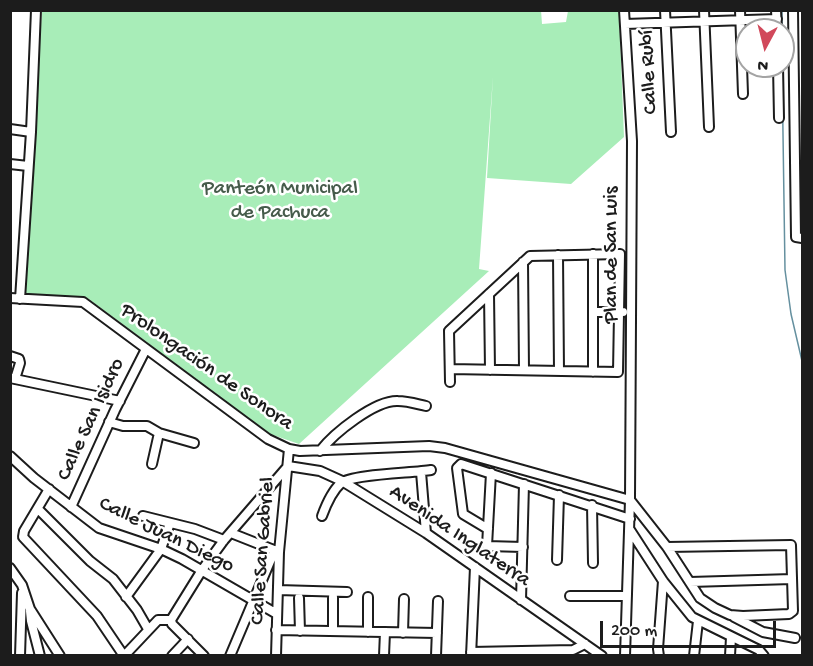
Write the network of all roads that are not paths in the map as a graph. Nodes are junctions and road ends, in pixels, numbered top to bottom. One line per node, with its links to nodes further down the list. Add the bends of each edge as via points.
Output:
1 (36, 10): 18 (street)
2 (624, 10): 11 (street, Plan de San Luis)
3 (665, 10): 10 (street, Calle Rubí)
4 (704, 10): 9 (street)
5 (793, 10): 22 (street, via 796,237)
6 (776, 15): 7 (street)
7 (754, 18)
8 (735, 20): 9 (street)
9 (704, 21): 10 (street); 16 (street)
10 (665, 22): 11 (street); 19 (street, Calle Rubí)
11 (625, 24): 31 (street, Plan de San Luis, via 632,141)
12 (743, 78): 14 (street)
13 (778, 78): 15 (street)
14 (744, 94)
15 (779, 118)
16 (709, 128)
17 (10, 129): 18 (street)
18 (31, 132): 21 (street)
19 (670, 132)
20 (10, 164): 21 (street)
21 (28, 166): 28 (street)
22 (801, 238)
23 (558, 255): 24 (street); 25 (street, via 530,256); 37 (street)
24 (593, 255): 29 (street); 30 (street, via 620,254)
25 (523, 262): 26 (street); 36 (street)
26 (489, 294): 34 (street, via 449,331); 35 (street)
27 (10, 298): 28 (street, Prolongación de Sonora)
28 (20, 299): 32 (street, Prolongación de Sonora, via 83,302)
29 (593, 312): 30 (street); 38 (street)
30 (621, 312): 31 (street); 38 (street, via 618,372)
31 (631, 312): 58 (street, Plan de San Luis)
32 (146, 349): 41 (street, Calle San Isidro); 46 (street, Prolongación de Sonora, via 268,439)
33 (15, 357): 39 (street, via 20,363)
34 (450, 369): 35 (street); 40 (street)
35 (489, 370): 36 (street)
36 (524, 370): 37 (street)
37 (559, 371): 38 (street)
38 (593, 372)
39 (13, 378): 41 (street)
40 (450, 382)
41 (118, 405): 43 (street, Calle San Isidro)
42 (426, 406): 47 (street, via 398,400 384,403 358,417)
43 (109, 422): 44 (street, via 147,426); 60 (street, Calle San Isidro)
44 (159, 433): 45 (street); 49 (street)
45 (194, 443)
46 (289, 449): 47 (street, Prolongación de Sonora); 50 (street, Calle San Gabriel)
47 (320, 451): 58 (street, Prolongación de Sonora, via 445,448)
48 (10, 456): 56 (street, Calle Juan Diego)
49 (152, 464)
50 (288, 466): 54 (street, Avenida Inglaterra, via 320,471); 68 (street); 74 (street, Calle San Gabriel)
51 (431, 470): 52 (street)
52 (421, 472): 54 (street); 69 (street)
53 (491, 473): 55 (street); 66 (street); 66 (street, via 461,464 457,468 463,514)
54 (342, 481): 63 (street); 69 (street, Avenida Inglaterra)
55 (524, 484): 57 (street); 71 (street)
56 (49, 489): 60 (street, Calle Juan Diego); 61 (street)
57 (559, 495): 59 (street); 75 (street)
58 (630, 500): 64 (street, Plan de San Luis); 72 (street)
59 (592, 505): 64 (street); 76 (street)
60 (71, 507): 73 (street, Calle Juan Diego, via 99,528)
61 (38, 509): 88 (street, via 113,579); 117 (street, via 23,537 90,608)
62 (143, 516): 65 (street)
63 (322, 516)
64 (630, 519): 67 (street, Plan de San Luis)
65 (170, 523): 70 (street); 73 (street)
66 (488, 529): 71 (street, via 487,546)
67 (630, 530): 81 (street); 87 (street, Plan de San Luis)
68 (231, 533): 70 (street); 74 (street)
69 (426, 533): 77 (street, Avenida Inglaterra)
70 (224, 540): 79 (street)
71 (523, 547): 94 (street)
72 (667, 547): 80 (street, via 791,545); 82 (street)
73 (161, 549): 79 (street, Calle Juan Diego); 88 (street)
74 (277, 552): 84 (street, Calle San Gabriel); 92 (street)
75 (557, 560)
76 (593, 563)
77 (475, 567): 94 (street, Avenida Inglaterra); 113 (street)
78 (10, 568): 83 (street)
79 (202, 570): 92 (street, Calle Juan Diego); 99 (street)
80 (792, 579): 82 (street); 98 (street, via 791,614)
81 (663, 581): 100 (street); 126 (street)
82 (690, 582): 98 (street, via 700,598)
83 (22, 585): 96 (street); 114 (street)
84 (278, 590): 85 (street); 97 (street, Calle San Gabriel)
85 (347, 592)
86 (570, 596): 87 (street)
87 (627, 596): 125 (street, Plan de San Luis)
88 (126, 597): 101 (street)
89 (333, 597): 104 (street)
90 (369, 597): 105 (street)
91 (299, 598): 103 (street)
92 (254, 599): 97 (street, Calle Juan Diego); 120 (street)
93 (404, 599): 107 (street)
94 (521, 600): 112 (street, Avenida Inglaterra)
95 (438, 601): 108 (street)
96 (30, 609): 115 (street); 116 (street)
97 (277, 614): 102 (street, Calle San Gabriel)
98 (730, 615): 110 (street, via 763,632)
99 (171, 620): 101 (street, via 158,620); 111 (street)
100 (698, 621): 109 (street); 127 (street)
101 (148, 630): 117 (street)
102 (276, 630): 103 (street); 121 (street, Calle San Gabriel)
103 (300, 631): 104 (street)
104 (333, 631): 105 (street)
105 (368, 632): 106 (street)
106 (385, 632): 107 (street); 122 (street)
107 (403, 633): 108 (street)
108 (437, 633): 123 (street)
109 (731, 637): 128 (street); 129 (street)
110 (795, 638)
111 (188, 639): 118 (street); 119 (street)
112 (585, 644): 113 (street, via 573,650); 124 (street, Avenida Inglaterra)
113 (471, 654)
114 (20, 656)
115 (40, 656)
116 (60, 656)
117 (124, 656)
118 (172, 656)
119 (204, 656)
120 (230, 656)
121 (276, 656)
122 (384, 656)
123 (436, 656)
124 (602, 656)
125 (625, 656)
126 (659, 656)
127 (694, 656)
128 (730, 656)
129 (764, 656)

